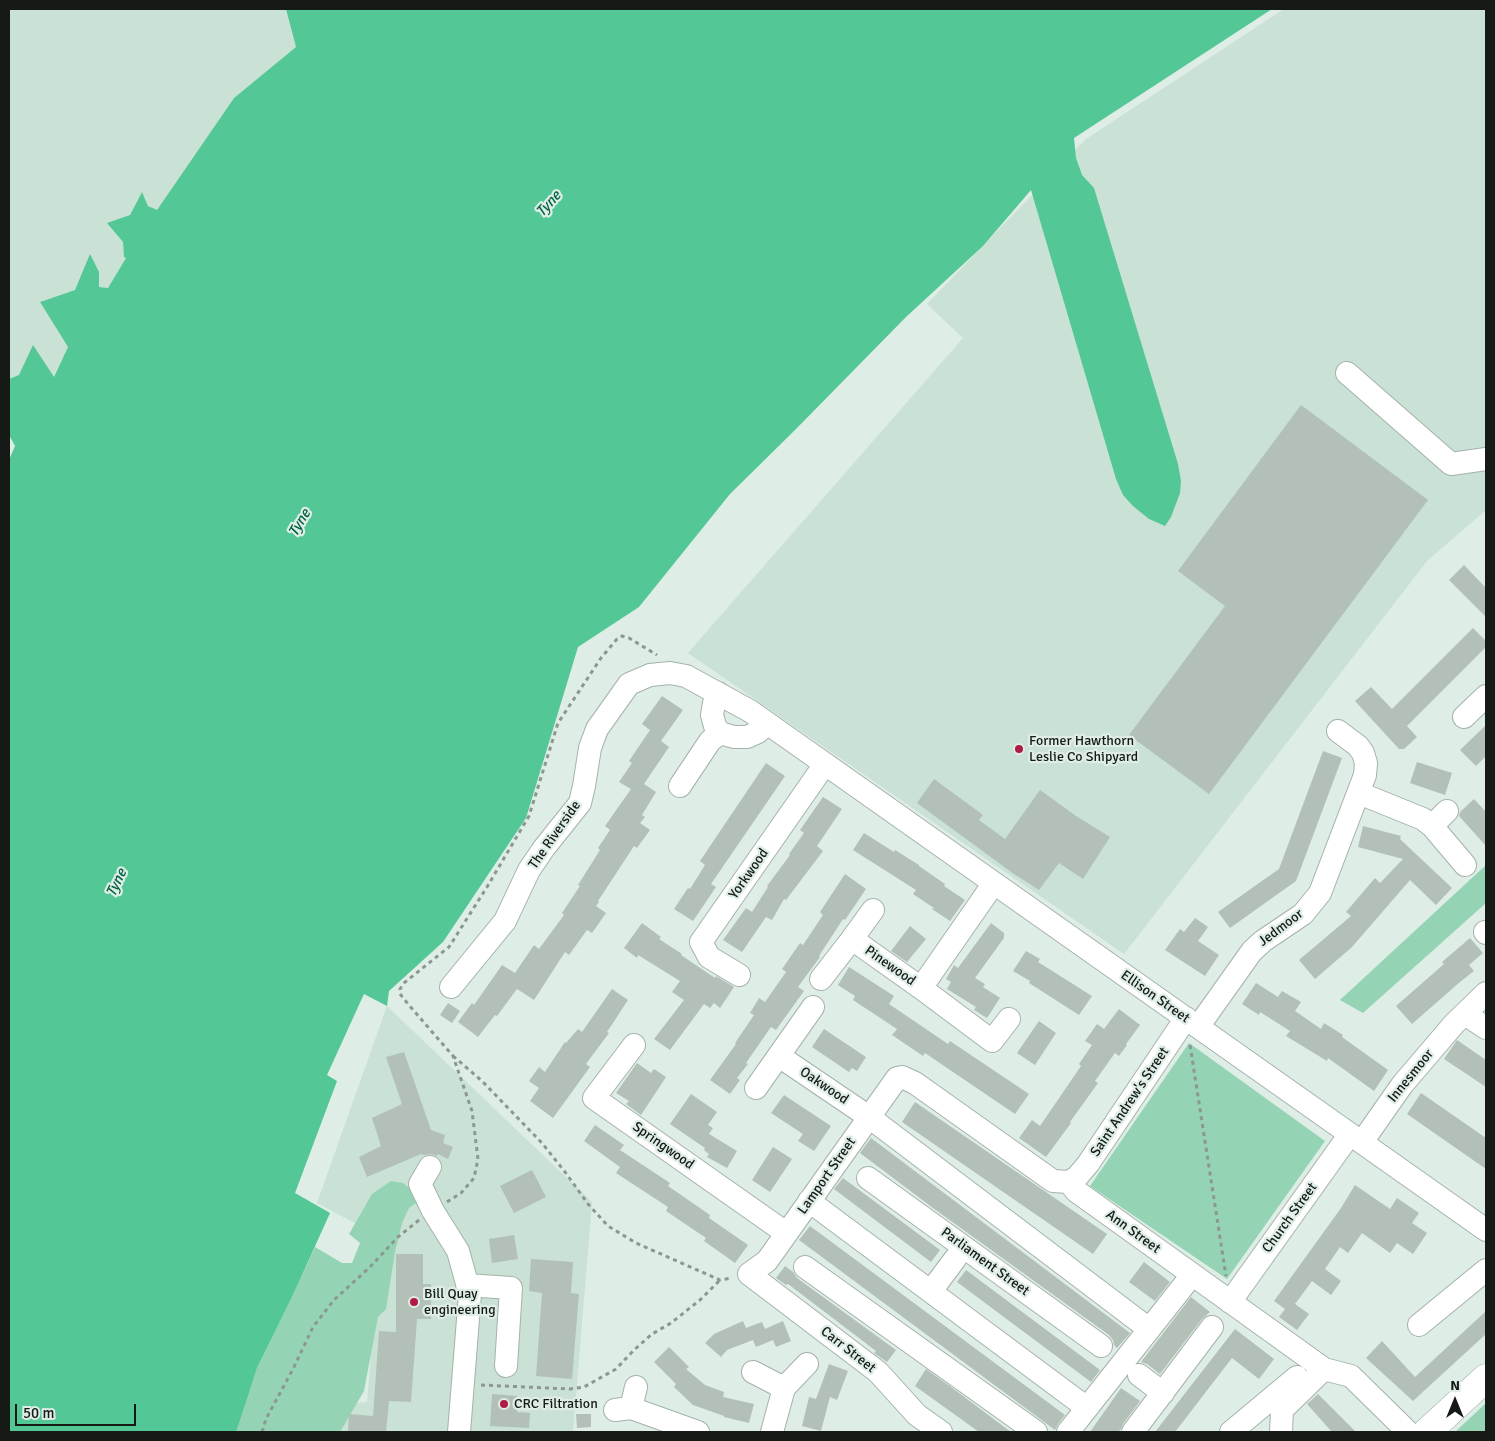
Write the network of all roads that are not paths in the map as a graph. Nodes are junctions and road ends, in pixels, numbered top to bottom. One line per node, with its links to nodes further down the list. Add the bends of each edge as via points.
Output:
1 (1347, 373): 2 (street, via 1451,464)
2 (1486, 459)
3 (718, 693): 6 (street, The Riverside); 8 (street, via 712,715); 18 (street, The Riverside, via 686,676 674,674 650,675 629,684 597,729 590,748 580,803 529,870 505,921)
4 (1486, 696): 5 (street)
5 (1464, 717)
6 (767, 724): 8 (street, via 747,737 734,738); 9 (street, The Riverside)
7 (1338, 731): 11 (street, Jedmoor, via 1363,752 1366,775)
8 (720, 733): 10 (street, via 710,741)
9 (825, 764): 13 (street, Ellison Street); 16 (street, Yorkwood, via 701,942 709,956)
10 (680, 786)
11 (1359, 793): 12 (street, via 1423,819 1440,818); 24 (street, Jedmoor, via 1320,892 1303,914 1252,951)
12 (1465, 865)
13 (994, 883): 19 (street, Pinewood); 24 (street, Ellison Street)
14 (873, 910): 15 (street)
15 (852, 939): 17 (street, Pinewood); 19 (street, Pinewood)
16 (739, 974)
17 (820, 979)
18 (451, 987)
19 (921, 988): 23 (street, Pinewood, via 992,1041)
20 (1486, 993): 22 (street, Innesmoor)
21 (813, 1007): 27 (street)
22 (1465, 1014): 25 (street); 30 (street, Innesmoor)
23 (1009, 1019)
24 (1192, 1023): 30 (street, Ellison Street); 33 (street, Saint Andrew's Street, via 1078,1177)
25 (1486, 1028)
26 (634, 1045): 36 (street, Springwood, via 594,1098)
27 (779, 1056): 28 (street); 29 (street, Oakwood)
28 (756, 1088)
29 (869, 1117): 33 (street, Lamport Street, via 897,1078 902,1077 1053,1181); 34 (street, Lamport Street); 47 (street, Oakwood)
30 (1356, 1138): 35 (street, Ellison Street); 44 (street, Church Street)
31 (430, 1167): 42 (street, via 420,1184 458,1251)
32 (868, 1178): 48 (street, Parliament Street)
33 (1069, 1182): 41 (street, Ann Street, via 1076,1192)
34 (809, 1201): 36 (street, Lamport Street); 43 (street)
35 (1486, 1230)
36 (786, 1233): 40 (street, Lamport Street, via 767,1260)
37 (955, 1259): 43 (street)
38 (805, 1267): 64 (street)
39 (1486, 1270): 45 (street)
40 (749, 1274): 63 (street, Carr Street, via 878,1372 917,1415)
41 (1192, 1274): 44 (street, Ann Street); 47 (street)
42 (467, 1285): 50 (street, via 511,1288); 60 (street, via 470,1294)
43 (931, 1292): 59 (street)
44 (1230, 1302): 51 (street, Ann Street)
45 (1419, 1325)
46 (1212, 1327): 56 (street)
47 (1149, 1329): 59 (street)
48 (1100, 1346)
49 (807, 1364): 55 (street)
50 (506, 1366)
51 (1319, 1366): 57 (street); 69 (street, via 1282,1410); 70 (street, via 1351,1376)
52 (753, 1372): 55 (street)
53 (1139, 1375): 56 (street)
54 (1486, 1378): 71 (main road)
55 (784, 1388): 62 (street)
56 (1163, 1393): 66 (street)
57 (1272, 1398): 67 (street); 68 (street)
58 (628, 1402): 61 (street)
59 (1087, 1408): 65 (street)
60 (459, 1432)
61 (698, 1432)
62 (772, 1432)
63 (941, 1432)
64 (1036, 1432)
65 (1068, 1432)
66 (1133, 1432)
67 (1231, 1432)
68 (1269, 1432)
69 (1282, 1432)
70 (1408, 1432)
71 (1427, 1432)

